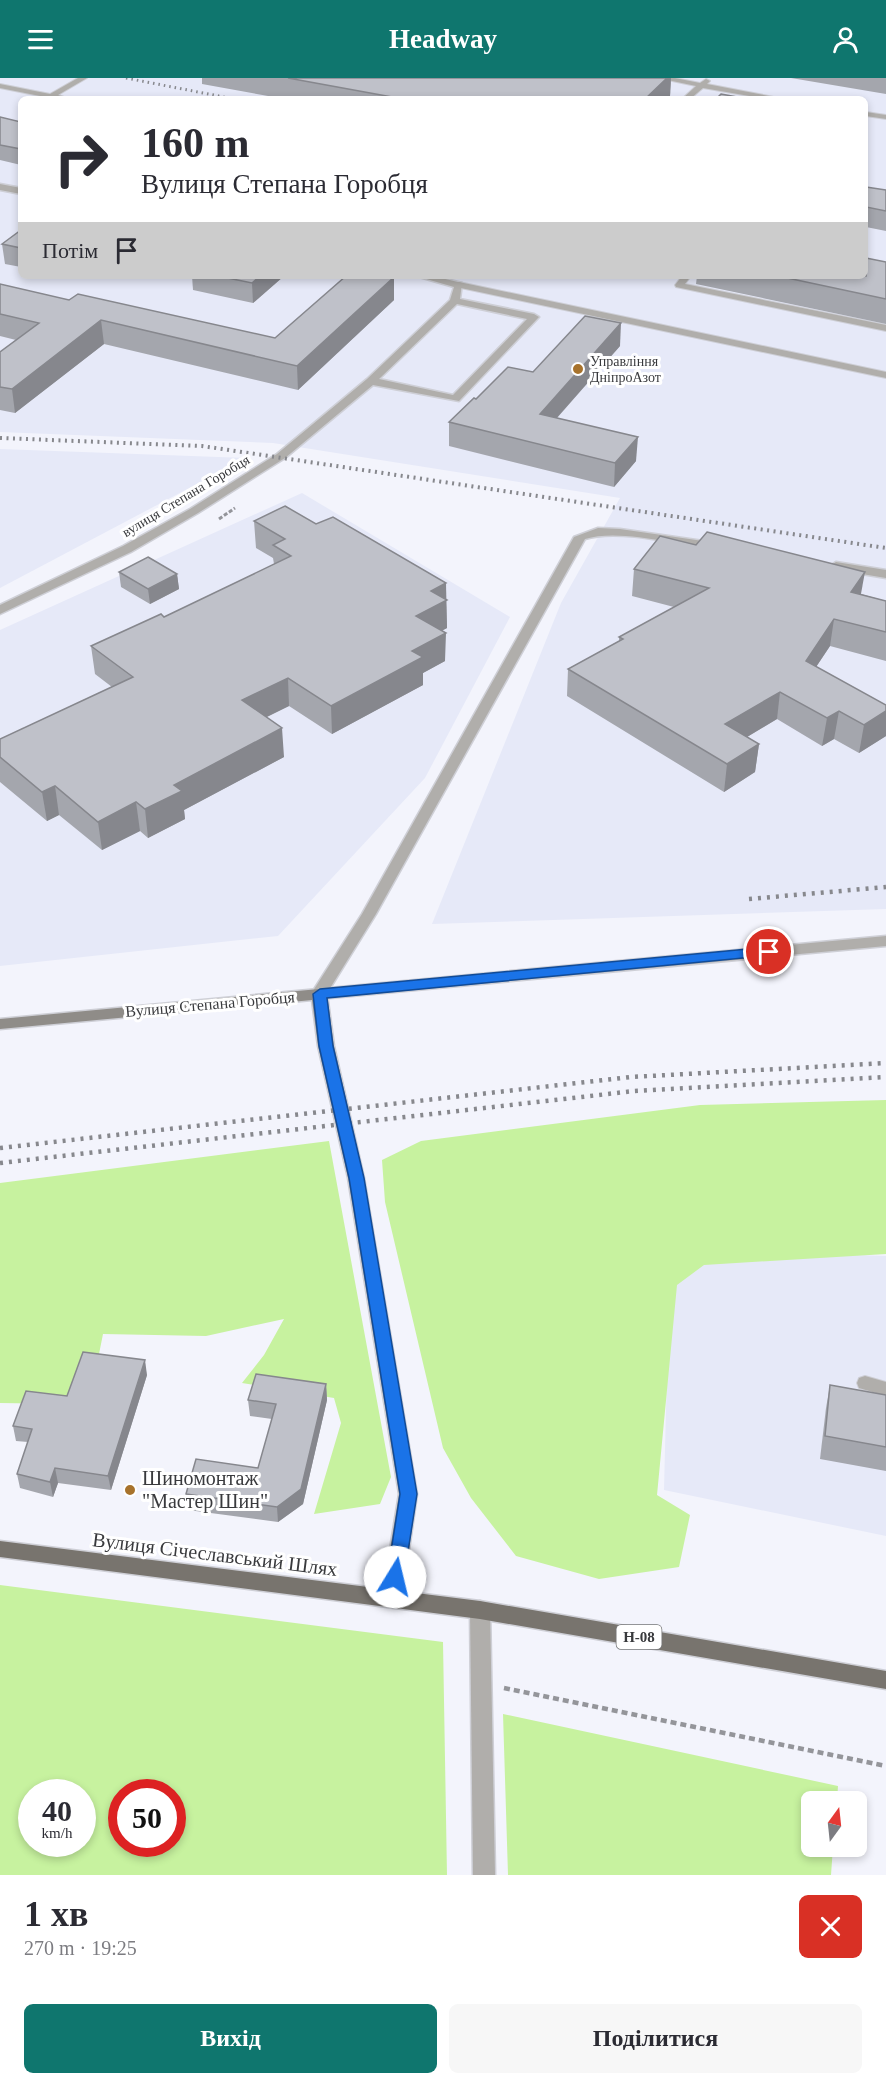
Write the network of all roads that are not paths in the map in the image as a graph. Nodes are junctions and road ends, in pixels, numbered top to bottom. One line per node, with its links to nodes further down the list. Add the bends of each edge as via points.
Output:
1 (83, 78): 6 (lane)
2 (662, 78): 4 (lane)
3 (710, 78): 4 (lane)
4 (702, 85): 7 (lane); 8 (lane)
5 (0, 86): 6 (lane)
6 (51, 96)
7 (689, 96)
8 (763, 96)
9 (868, 114): 10 (lane)
10 (886, 117)
11 (0, 187): 12 (street)
12 (18, 190)
13 (434, 279): 15 (street)
14 (684, 279): 17 (lane, via 679,285)
15 (459, 285): 16 (street); 18 (lane)
16 (455, 301): 19 (street, вулиця Степана Горобця); 19 (street, via 534,317 454,399)
17 (886, 328)
18 (886, 375)
19 (371, 381): 23 (street, вулиця Степана Горобця, via 281,456 194,512)
20 (736, 550): 25 (street, via 620,532 598,531 580,537 369,914)
21 (828, 565): 22 (street)
22 (886, 574)
23 (0, 610)
24 (886, 941): 25 (street, Вулиця Степана Горобця)
25 (320, 994): 26 (main road, Вулиця Степана Горобця); 30 (main road, via 326,1046 356,1178 408,1494)
26 (0, 1024)
27 (865, 1383): 28 (lane)
28 (886, 1389)
29 (0, 1549): 30 (main road, Вулиця Січеславський Шлях / Н-08)
30 (392, 1598): 31 (main road, Вулиця Січеславський Шлях / Н-08)
31 (480, 1610): 32 (main road, Вулиця Січеславський Шлях / Н-08); 33 (street)
32 (886, 1680)
33 (484, 1875)

